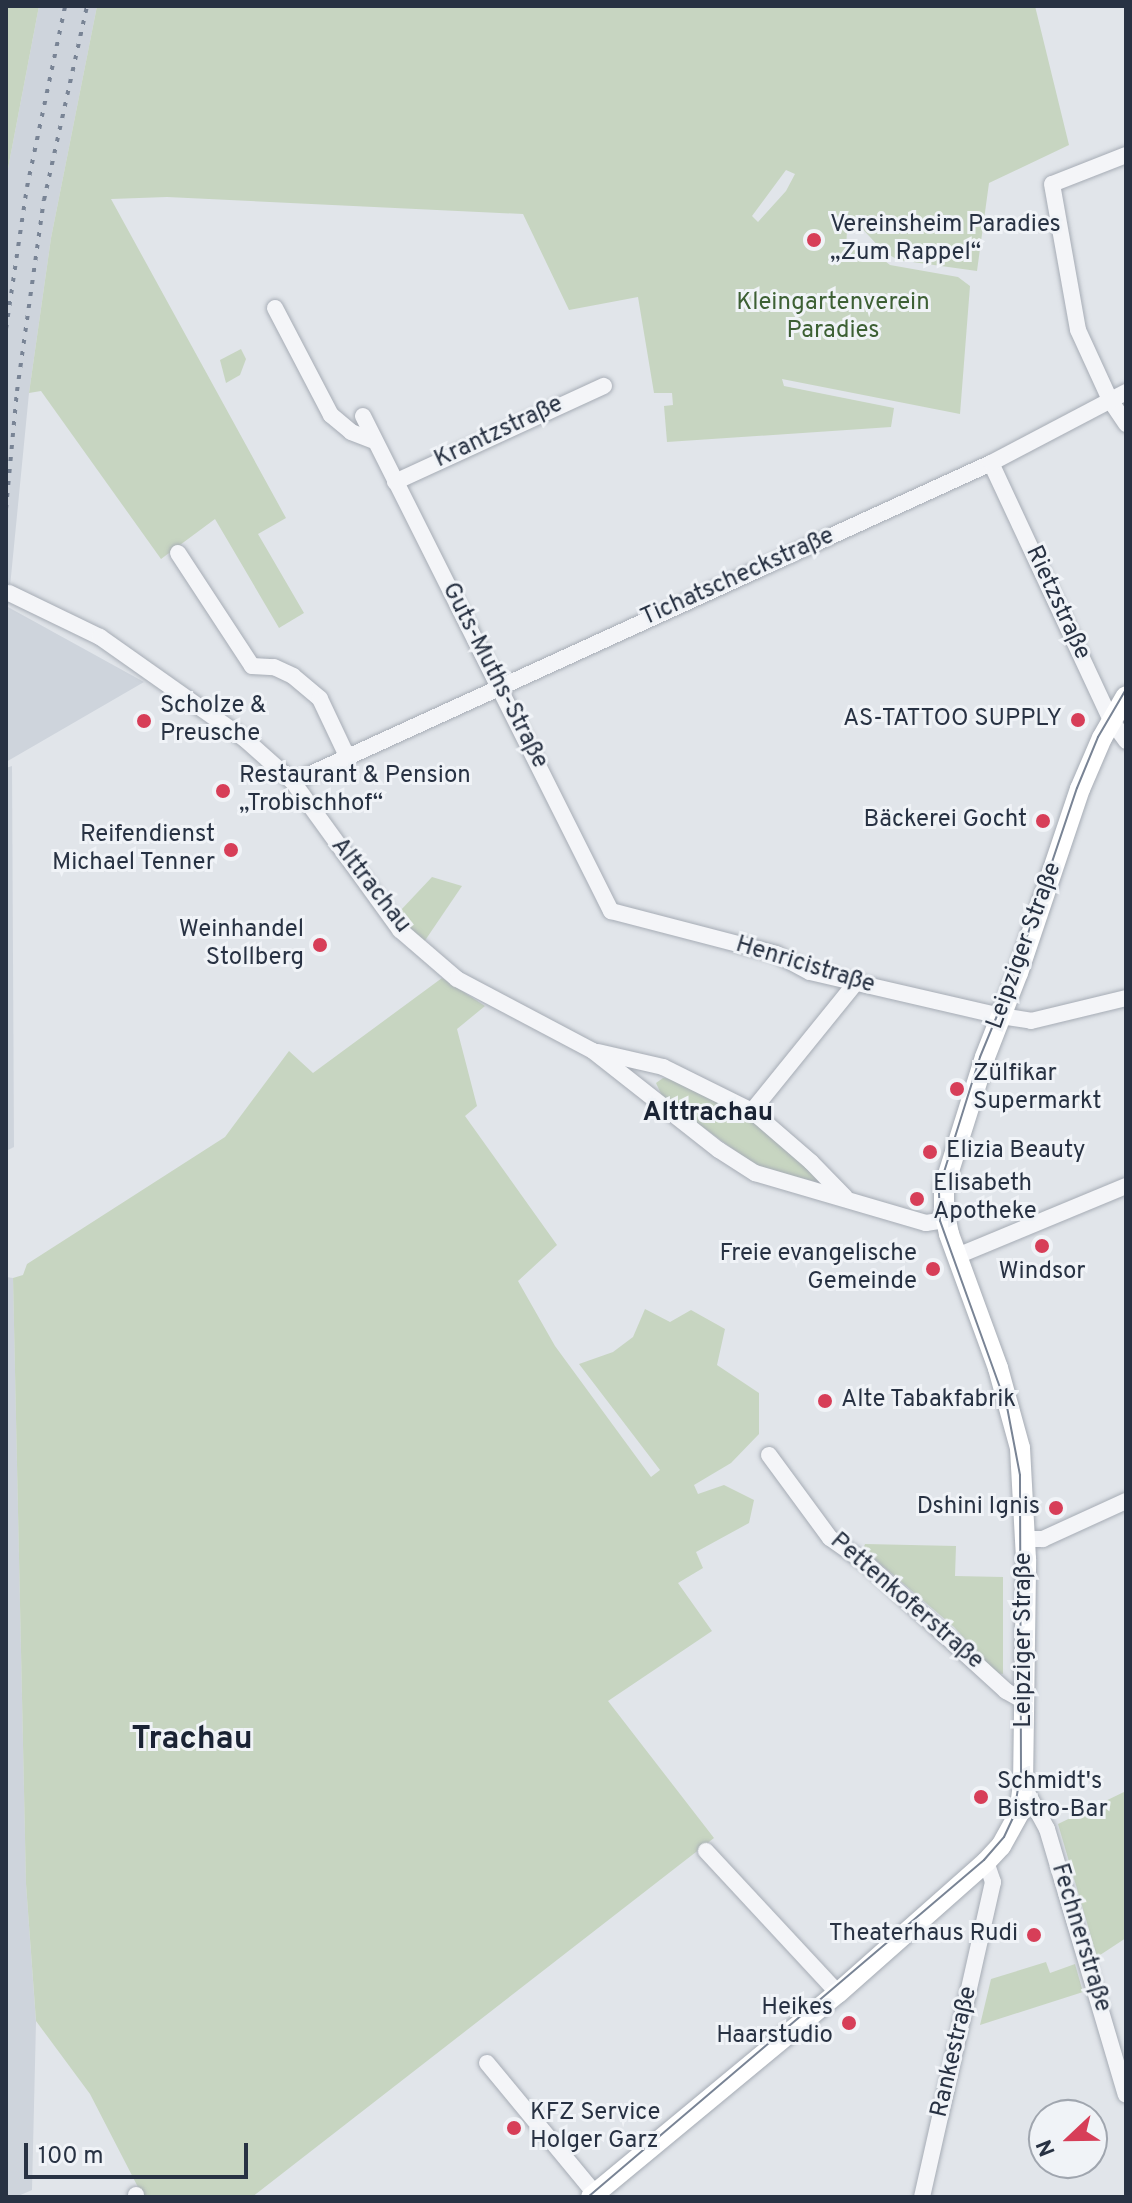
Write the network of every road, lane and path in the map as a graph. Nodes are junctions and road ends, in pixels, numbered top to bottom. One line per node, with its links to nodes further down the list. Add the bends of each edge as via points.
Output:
1 (1126, 155): 5 (street, via 1052,184 1078,330)
2 (275, 308): 8 (street, via 331,415 351,432)
3 (604, 386): 10 (street, Krantzstraße)
4 (1126, 392): 5 (street, Tichatscheckstraße)
5 (1110, 400): 7 (street); 9 (street, Tichatscheckstraße)
6 (363, 416): 8 (street, Guts-Muths-Straße)
7 (1126, 424)
8 (374, 441): 10 (street, Guts-Muths-Straße)
9 (991, 463): 13 (street, Tichatscheckstraße); 15 (street, Rietzstraße)
10 (395, 482): 13 (street, Guts-Muths-Straße)
11 (178, 553): 17 (street, via 252,666 274,667 293,676 320,699)
12 (9, 593): 18 (street, Alttrachau, via 100,637 246,740)
13 (500, 686): 17 (street, Tichatscheckstraße); 19 (street, Guts-Muths-Straße)
14 (1126, 696): 15 (main road, Leipziger Straße)
15 (1111, 720): 16 (street, Rietzstraße); 22 (main road, Leipziger Straße, via 1080,789)
16 (1126, 741)
17 (347, 756): 18 (street, Tichatscheckstraße)
18 (293, 782): 23 (street, Alttrachau, via 400,930 457,979)
19 (611, 911): 20 (street, Henricistraße, via 776,954 810,972)
20 (855, 984): 22 (street, Henricistraße); 24 (street)
21 (1126, 998): 22 (street, Henricistraße, via 1031,1021)
22 (1001, 1016): 27 (main road, Leipziger Straße, via 949,1166)
23 (593, 1051): 24 (street, Alttrachau, via 663,1067); 26 (street, Alttrachau, via 755,1173)
24 (752, 1111): 26 (street, Alttrachau)
25 (1126, 1186): 28 (street)
26 (847, 1200): 27 (street, Alttrachau, via 926,1223)
27 (945, 1220): 28 (main road, Leipziger Straße)
28 (957, 1256): 31 (main road, Leipziger Straße, via 1011,1407 1020,1448)
29 (769, 1455): 32 (street, Pettenkoferstraße, via 830,1538)
30 (1126, 1501): 31 (street, via 1043,1539)
31 (1025, 1539): 32 (main road, Leipziger Straße)
32 (1024, 1701): 33 (main road, Leipziger Straße)
33 (1023, 1785): 35 (main road, Leipziger Straße, via 1012,1830); 38 (street, Fechnerstraße, via 1047,1829)
34 (706, 1851): 36 (street)
35 (986, 1862): 36 (main road, Leipziger Straße); 40 (street, Rankestraße, via 993,1882)
36 (838, 1993): 39 (main road, Leipziger Straße)
37 (487, 2063): 39 (street)
38 (1126, 2095)
39 (595, 2196)
40 (922, 2197)

